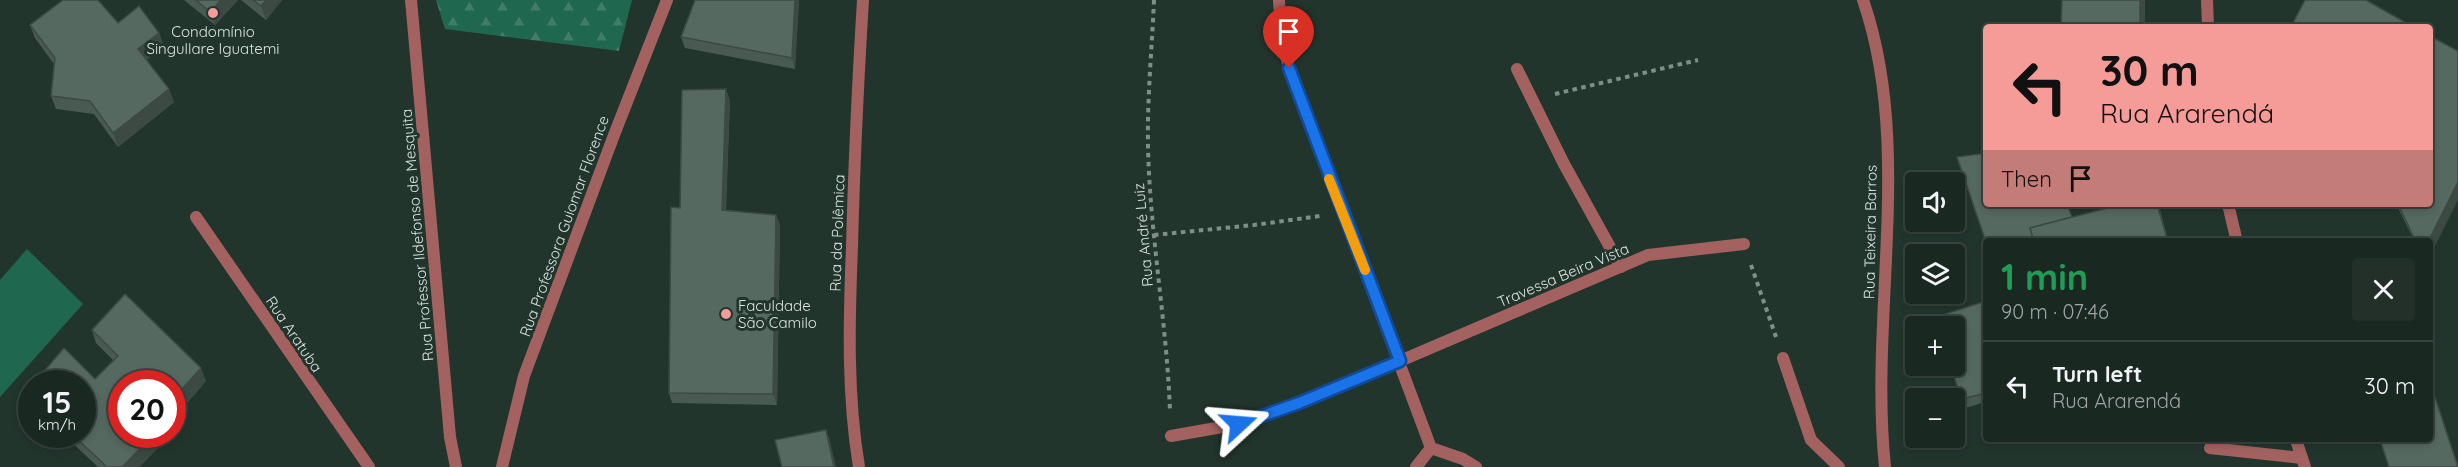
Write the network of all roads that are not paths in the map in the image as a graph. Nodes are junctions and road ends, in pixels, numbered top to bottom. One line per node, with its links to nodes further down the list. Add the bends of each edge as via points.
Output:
1 (411, 0): 22 (street, Rua Professor Ildefonso de Mesquita, via 450,437)
2 (667, 0): 23 (street, Rua Professora Guiomar Florence, via 524,376)
3 (863, 0): 24 (street, Rua da Polêmica, via 849,320 853,427)
4 (1279, 0): 15 (street, via 1289,68)
5 (1863, 0): 28 (street, Rua Teixeira Barros, via 1880,63 1886,121 1882,401)
6 (2207, 0): 7 (street)
7 (2208, 24)
8 (1517, 69): 13 (street)
9 (2229, 207): 11 (street)
10 (196, 217): 21 (street, Rua Aratuba)
11 (2236, 238)
12 (1744, 244): 13 (street, Travessa Beira Vista, via 1648,255)
13 (1621, 267): 15 (street, Travessa Beira Vista)
14 (1783, 358): 27 (street, via 1811,440)
15 (1400, 361): 16 (street, Travessa Beira Vista, via 1239,424); 18 (street)
16 (1171, 436)
17 (2297, 442): 20 (street)
18 (1431, 448): 25 (street); 26 (street)
19 (2210, 448): 20 (street)
20 (2303, 462)
21 (369, 467)
22 (456, 467)
23 (502, 467)
24 (859, 467)
25 (1416, 467)
26 (1476, 467)
27 (1839, 467)
28 (1885, 467)

